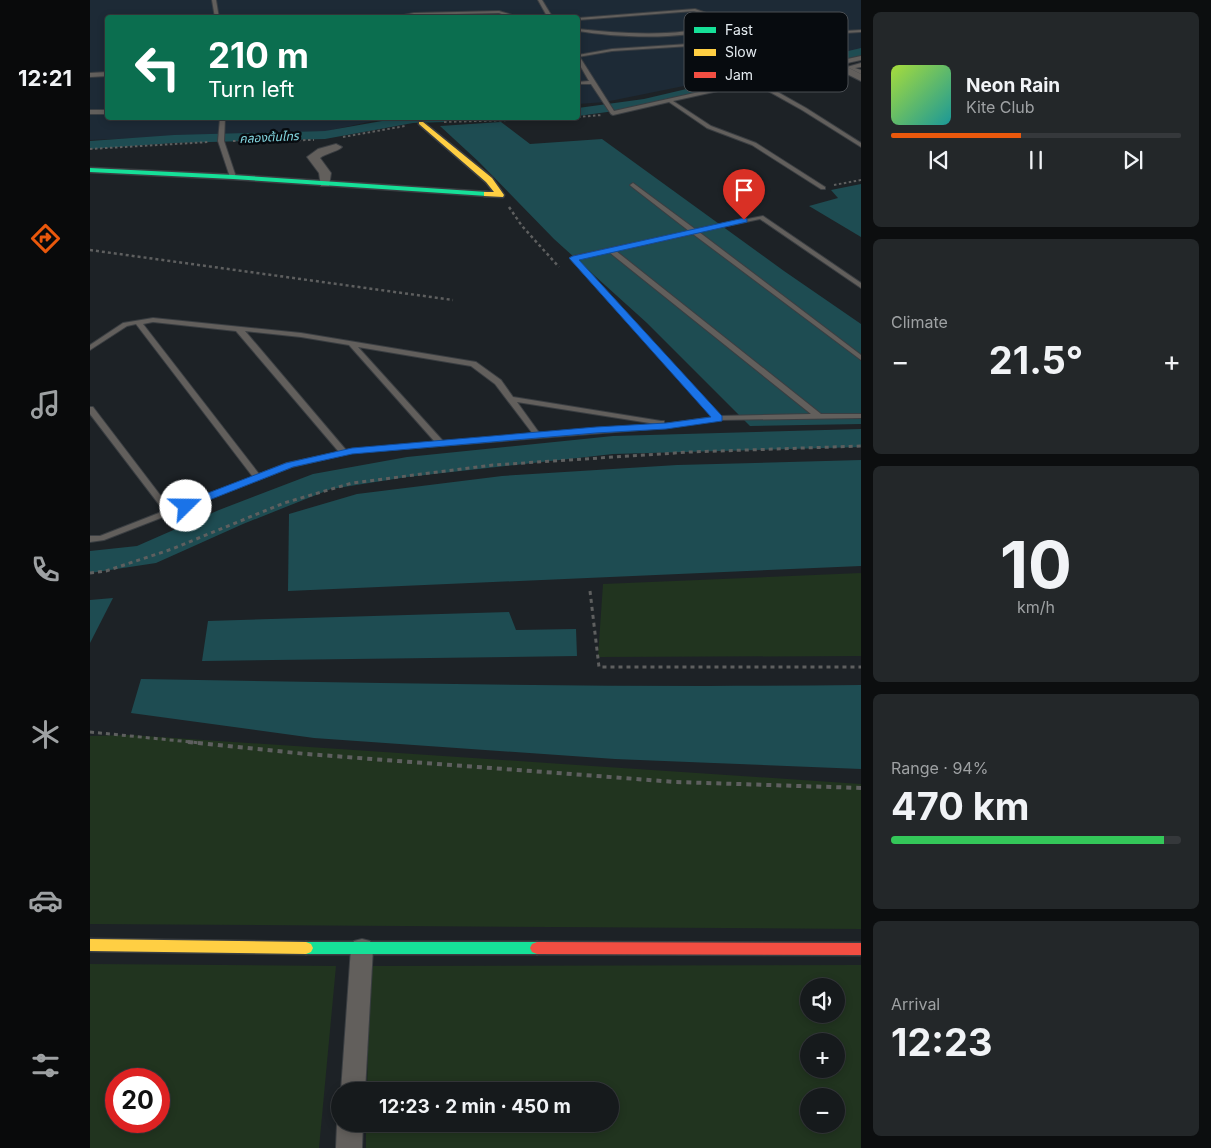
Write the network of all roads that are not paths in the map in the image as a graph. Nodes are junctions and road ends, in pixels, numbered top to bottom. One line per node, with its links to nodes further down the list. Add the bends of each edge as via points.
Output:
1 (214, 0): 4 (lane)
2 (540, 0): 7 (lane)
3 (700, 12): 8 (lane)
4 (216, 15)
5 (410, 15): 6 (lane, via 499,12)
6 (510, 15)
7 (549, 15)
8 (580, 19)
9 (580, 30): 11 (lane, via 617,35)
10 (861, 31): 12 (lane)
11 (684, 32)
12 (848, 32)
13 (684, 45): 14 (lane, via 612,50)
14 (580, 57)
15 (861, 58): 17 (lane)
16 (580, 61): 20 (lane)
17 (848, 61)
18 (861, 65): 22 (lane, via 850,67)
19 (580, 70): 20 (lane)
20 (584, 70): 26 (lane)
21 (848, 71): 25 (street)
22 (861, 72)
23 (105, 74): 24 (lane)
24 (90, 75)
25 (861, 78)
26 (592, 82): 27 (lane); 30 (lane, via 613,113)
27 (580, 83)
28 (714, 92): 30 (lane)
29 (774, 92): 36 (lane)
30 (671, 102): 41 (lane, via 710,127 754,144)
31 (90, 112): 32 (lane)
32 (105, 112)
33 (222, 120): 38 (lane, via 222,139)
34 (421, 123): 39 (street, via 490,180 500,195)
35 (336, 143): 39 (street, via 314,157 326,173)
36 (861, 145)
37 (90, 170): 38 (street)
38 (233, 177): 39 (street)
39 (325, 183)
40 (633, 185): 42 (lane)
41 (823, 188)
42 (694, 232): 43 (lane); 44 (lane, via 761,217); 49 (lane)
43 (611, 250): 52 (lane); 54 (lane, via 573,258)
44 (861, 286)
45 (138, 322): 46 (lane, via 153,320); 48 (lane, via 125,324); 59 (lane)
46 (238, 328): 47 (lane); 58 (lane)
47 (352, 344): 50 (lane, via 473,364 498,382); 57 (lane)
48 (90, 348)
49 (861, 358)
50 (511, 399): 55 (lane); 56 (lane)
51 (90, 409): 60 (lane)
52 (818, 416): 53 (lane); 54 (lane)
53 (861, 416)
54 (718, 418): 55 (lane)
55 (675, 425): 56 (lane)
56 (538, 436): 57 (lane)
57 (441, 444): 58 (lane)
58 (344, 453): 59 (lane, via 290,465)
59 (258, 477): 60 (lane)
60 (169, 512): 61 (lane, via 102,538)
61 (90, 539)
62 (90, 946): 63 (street)
63 (362, 948): 64 (street); 65 (street)
64 (861, 949)
65 (353, 1082)
66 (350, 1132): 67 (street)
67 (349, 1148)

